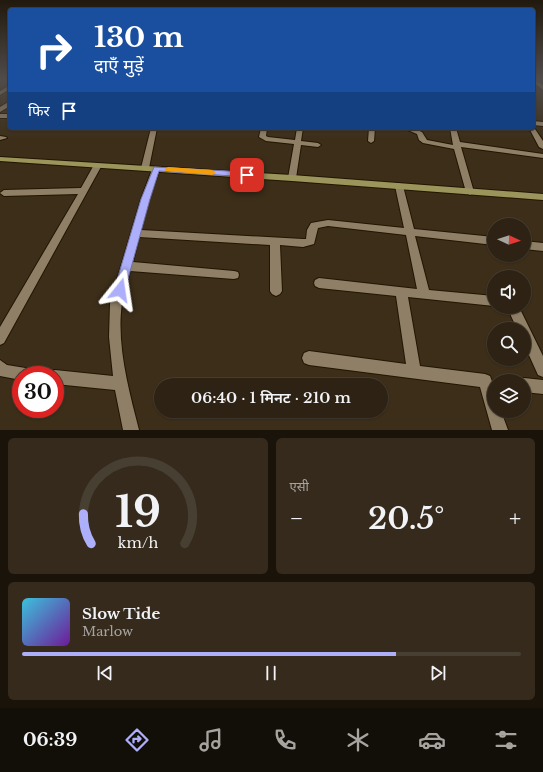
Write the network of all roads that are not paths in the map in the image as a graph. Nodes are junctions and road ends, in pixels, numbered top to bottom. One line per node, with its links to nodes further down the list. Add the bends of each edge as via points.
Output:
1 (154, 130): 16 (street)
2 (264, 130): 9 (street, via 263,138)
3 (300, 130): 9 (street)
4 (372, 130): 8 (street)
5 (412, 130): 11 (street, via 420,133 425,142)
6 (453, 130): 11 (street)
7 (533, 130): 12 (street)
8 (371, 141)
9 (297, 143): 10 (street); 17 (street)
10 (318, 145)
11 (457, 146): 13 (street); 20 (street)
12 (543, 147)
13 (543, 156)
14 (0, 159): 15 (main road)
15 (98, 165): 16 (main road); 19 (street)
16 (151, 168): 17 (main road); 24 (street)
17 (292, 178): 18 (main road)
18 (399, 186): 20 (main road); 23 (street)
19 (83, 191): 21 (street); 36 (street)
20 (470, 192): 22 (main road)
21 (4, 193)
22 (543, 197)
23 (410, 232): 25 (street, via 321,223 313,226 311,241); 26 (street); 34 (street)
24 (135, 233): 25 (street); 29 (street)
25 (275, 241): 32 (street)
26 (487, 241)
27 (531, 246): 28 (street)
28 (543, 247)
29 (126, 266): 30 (street); 45 (street, via 116,303 115,337)
30 (234, 275)
31 (319, 283): 33 (street)
32 (276, 291)
33 (401, 292): 34 (street); 40 (street)
34 (424, 294): 35 (street)
35 (487, 301)
36 (0, 339)
37 (531, 345): 41 (street)
38 (309, 358): 40 (street)
39 (0, 367): 42 (street, via 4,371)
40 (414, 370): 44 (street)
41 (543, 370)
42 (12, 372)
43 (64, 378): 45 (street)
44 (487, 381)
45 (121, 384): 49 (street)
46 (531, 386): 47 (street)
47 (543, 387)
48 (496, 418): 50 (street)
49 (131, 430)
50 (500, 430)

